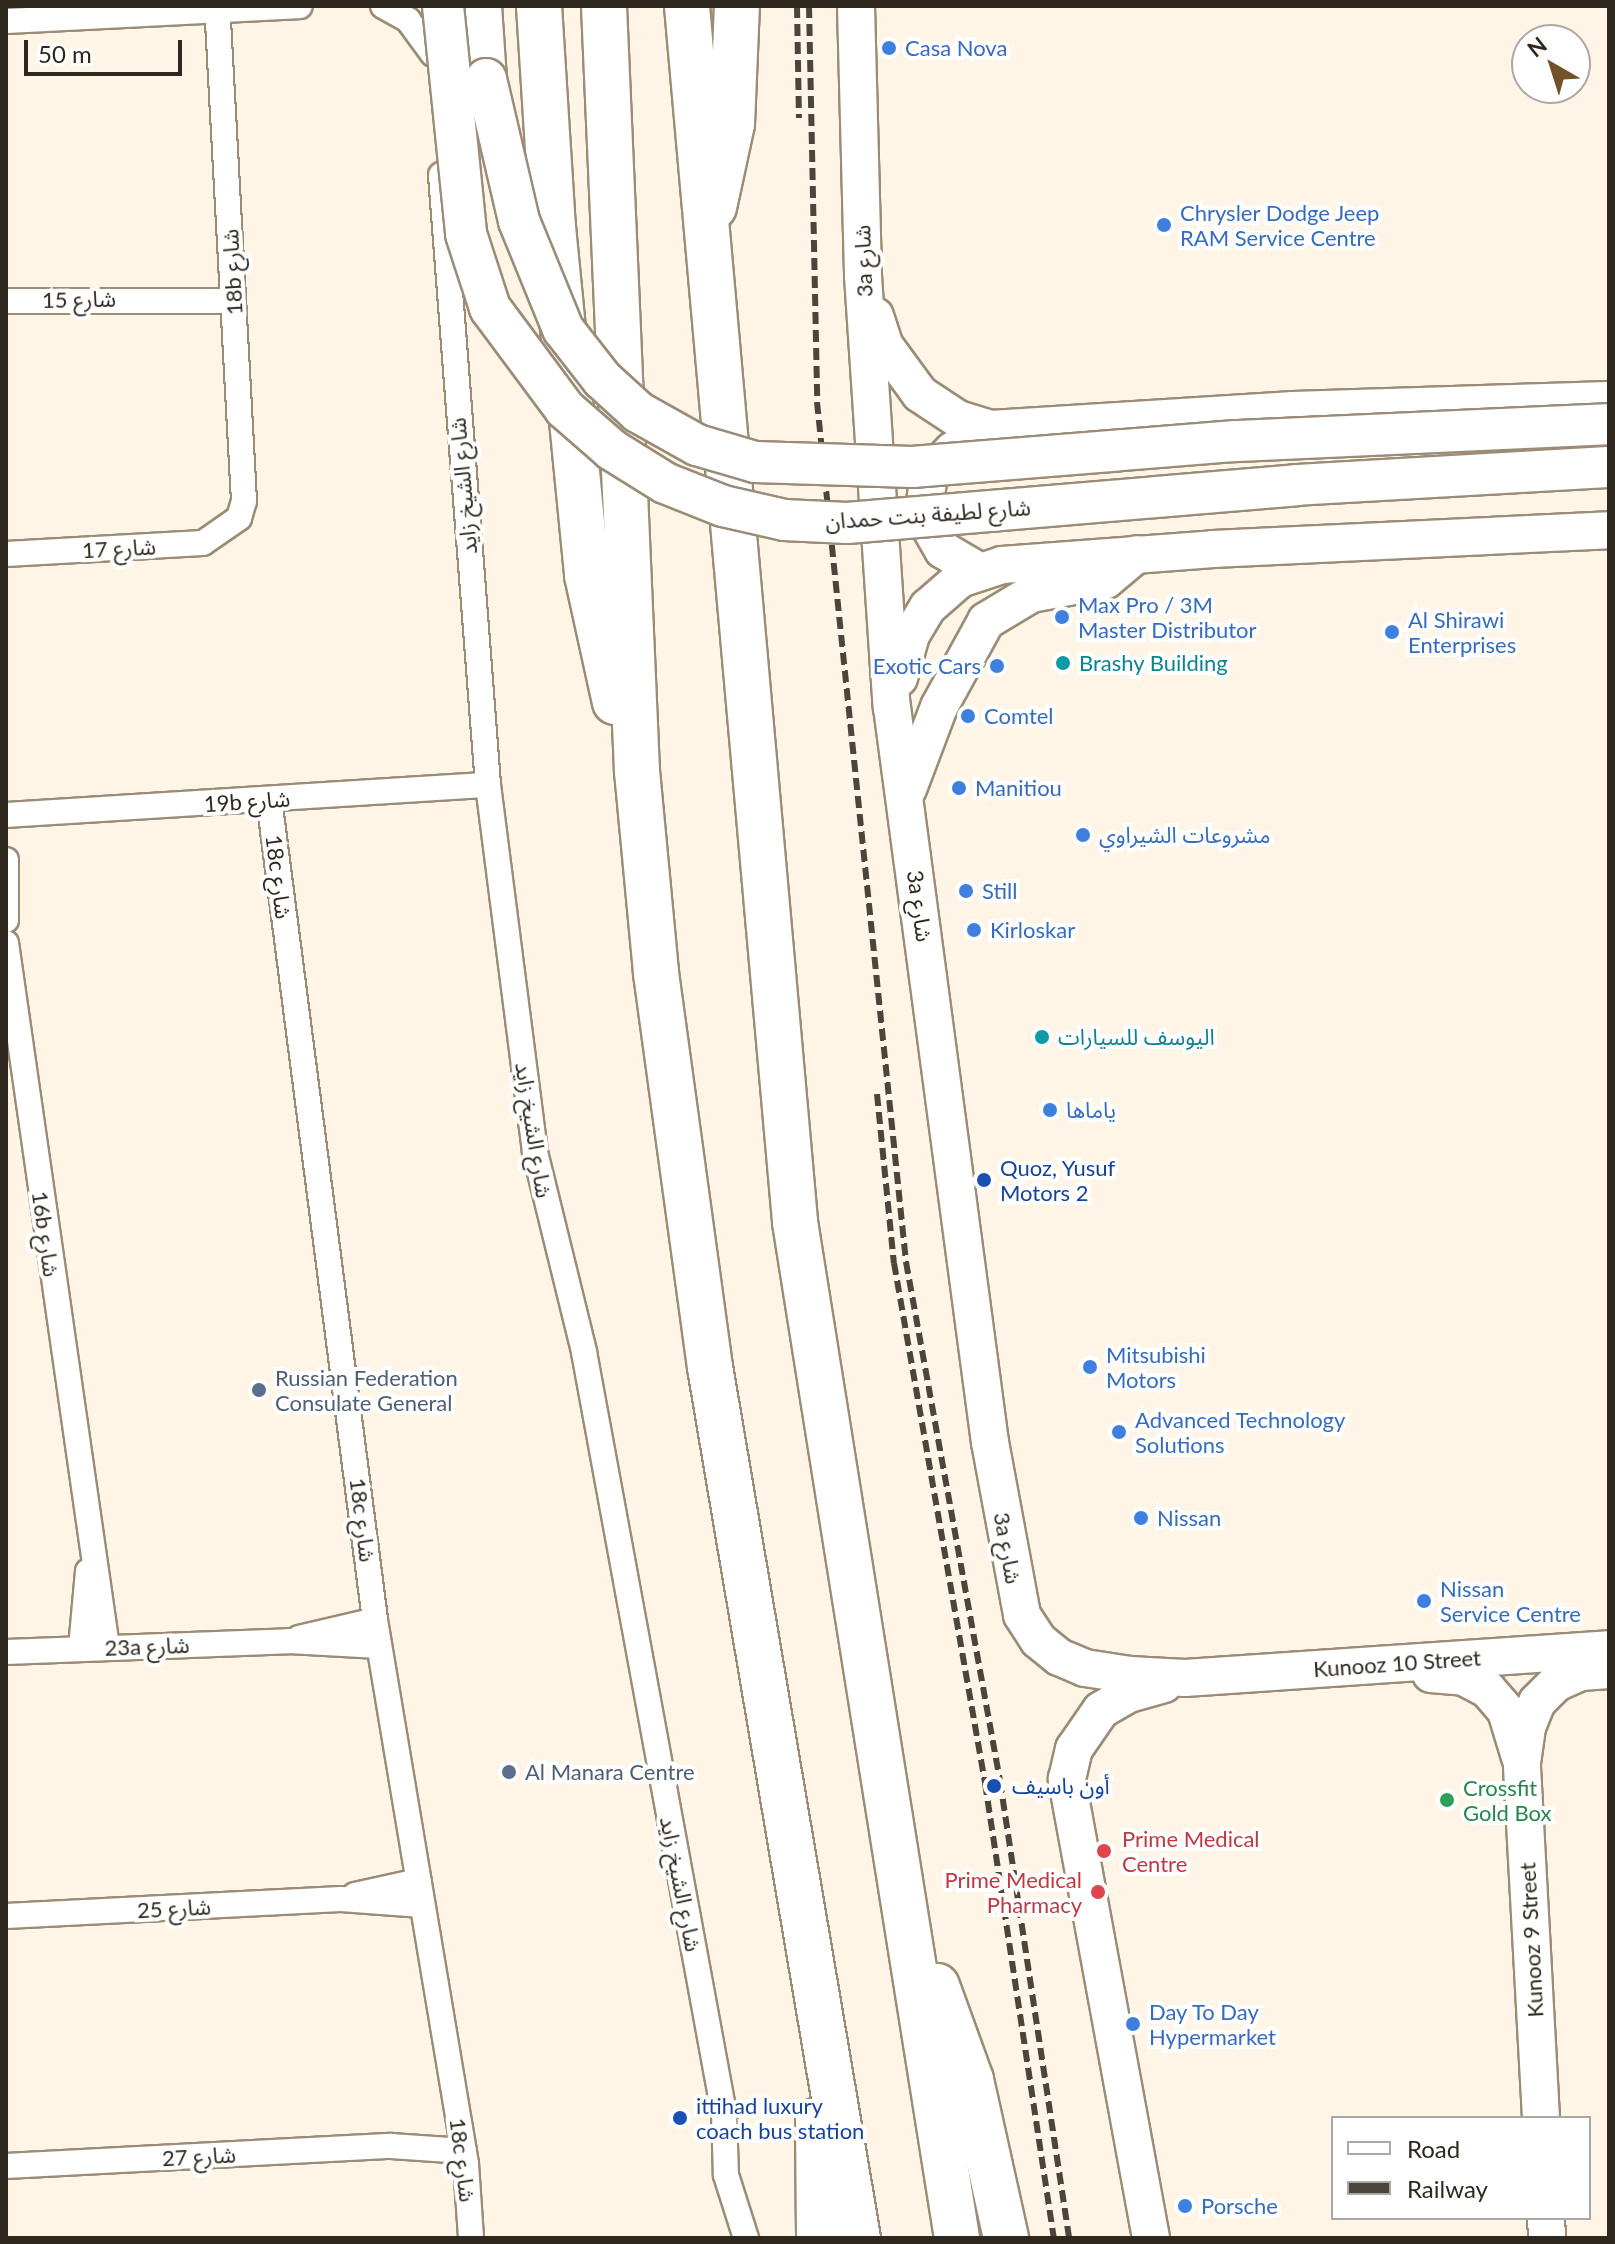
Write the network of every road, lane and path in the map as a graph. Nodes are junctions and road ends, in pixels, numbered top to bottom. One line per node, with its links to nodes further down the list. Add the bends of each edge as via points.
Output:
1 (300, 6): 11 (street)
2 (383, 6): 13 (street, via 408,20)
3 (430, 6): 13 (street, شارع الشيخ زايد)
4 (443, 6): 22 (main road, شارع لطيفة بنت حمدان, bridge, via 466,234 490,308 565,409 612,450 665,483 738,510 784,520 847,523 1296,485)
5 (481, 6): 19 (main road, bridge, via 486,79 519,221 563,329 602,379 638,412 697,445 755,462 912,467 1236,441)
6 (539, 6): 30 (highway, via 553,227 587,575 607,674)
7 (604, 6): 30 (highway)
8 (687, 6): 14 (highway)
9 (737, 6): 14 (highway, via 731,136)
10 (856, 6): 15 (street, 3a شارع)
11 (217, 9): 12 (street); 16 (street, 18b شارع)
12 (6, 21)
13 (433, 54): 31 (street, شارع الشيخ زايد)
14 (705, 236): 52 (highway, via 795,1222)
15 (863, 276): 20 (street, via 885,346 900,371 938,408); 29 (street, 3a شارع)
16 (233, 293): 17 (street, شارع 15); 24 (street, 18b شارع, via 244,501)
17 (6, 301)
18 (1609, 400): 20 (street, via 1293,410)
19 (1609, 424)
20 (991, 429): 28 (street, via 937,464 923,501 934,540)
21 (1609, 467): 22 (main road, شارع لطيفة بنت حمدان, bridge)
22 (1552, 471): 23 (main road)
23 (1609, 486)
24 (229, 530): 27 (street, شارع 17, via 203,543)
25 (1609, 530): 26 (street)
26 (1138, 553): 28 (street); 33 (street, via 1106,580 1031,594 986,621 939,707)
27 (6, 554)
28 (979, 571): 29 (street, via 945,590 918,621)
29 (892, 707): 33 (street, 3a شارع)
30 (637, 771): 53 (highway, via 691,1236)
31 (488, 785): 32 (street, 19b شارع); 58 (street, شارع الشيخ زايد, via 537,1165 584,1352 724,2113 726,2175)
32 (269, 799): 34 (street, 19b شارع); 39 (street, 18c شارع)
33 (905, 799): 48 (street, 3a شارع, via 990,1442 1018,1601 1038,1640 1068,1662 1130,1675)
34 (6, 815)
35 (6, 860): 36 (street)
36 (6, 920)
37 (6, 943): 38 (street, 16b شارع)
38 (87, 1525): 42 (street, 16b شارع, via 101,1582); 43 (street, 16b شارع, via 88,1596)
39 (375, 1620): 40 (street, 23a شارع); 41 (street, 18c شارع)
40 (289, 1641): 41 (street, 23a شارع); 42 (street, 23a شارع)
41 (379, 1646): 50 (street, 18c شارع)
42 (107, 1647): 43 (street, 23a شارع)
43 (81, 1648): 45 (street, 23a شارع)
44 (1609, 1649): 46 (street, Kunooz 10 Street)
45 (6, 1652)
46 (1382, 1664): 48 (street, Kunooz 10 Street); 49 (street, Kunooz 9 Street, via 1464,1677 1488,1690 1506,1711)
47 (1595, 1671): 49 (street, Kunooz 9 Street, via 1556,1683 1537,1702)
48 (1185, 1678): 63 (street, via 1129,1694 1101,1710 1074,1749 1067,1779)
49 (1522, 1763): 54 (street, Kunooz 9 Street)
50 (420, 1893): 51 (street, شارع 25); 55 (street, 18c شارع)
51 (6, 1916)
52 (912, 1934): 61 (highway); 62 (highway, via 967,2067)
53 (826, 2042): 59 (highway, via 818,2117); 60 (highway)
54 (1541, 2116)
55 (462, 2140): 56 (street, شارع 27); 57 (street, 18c شارع)
56 (6, 2166)
57 (471, 2238)
58 (746, 2238)
59 (819, 2238)
60 (858, 2238)
61 (957, 2238)
62 (1006, 2238)
63 (1151, 2238)

